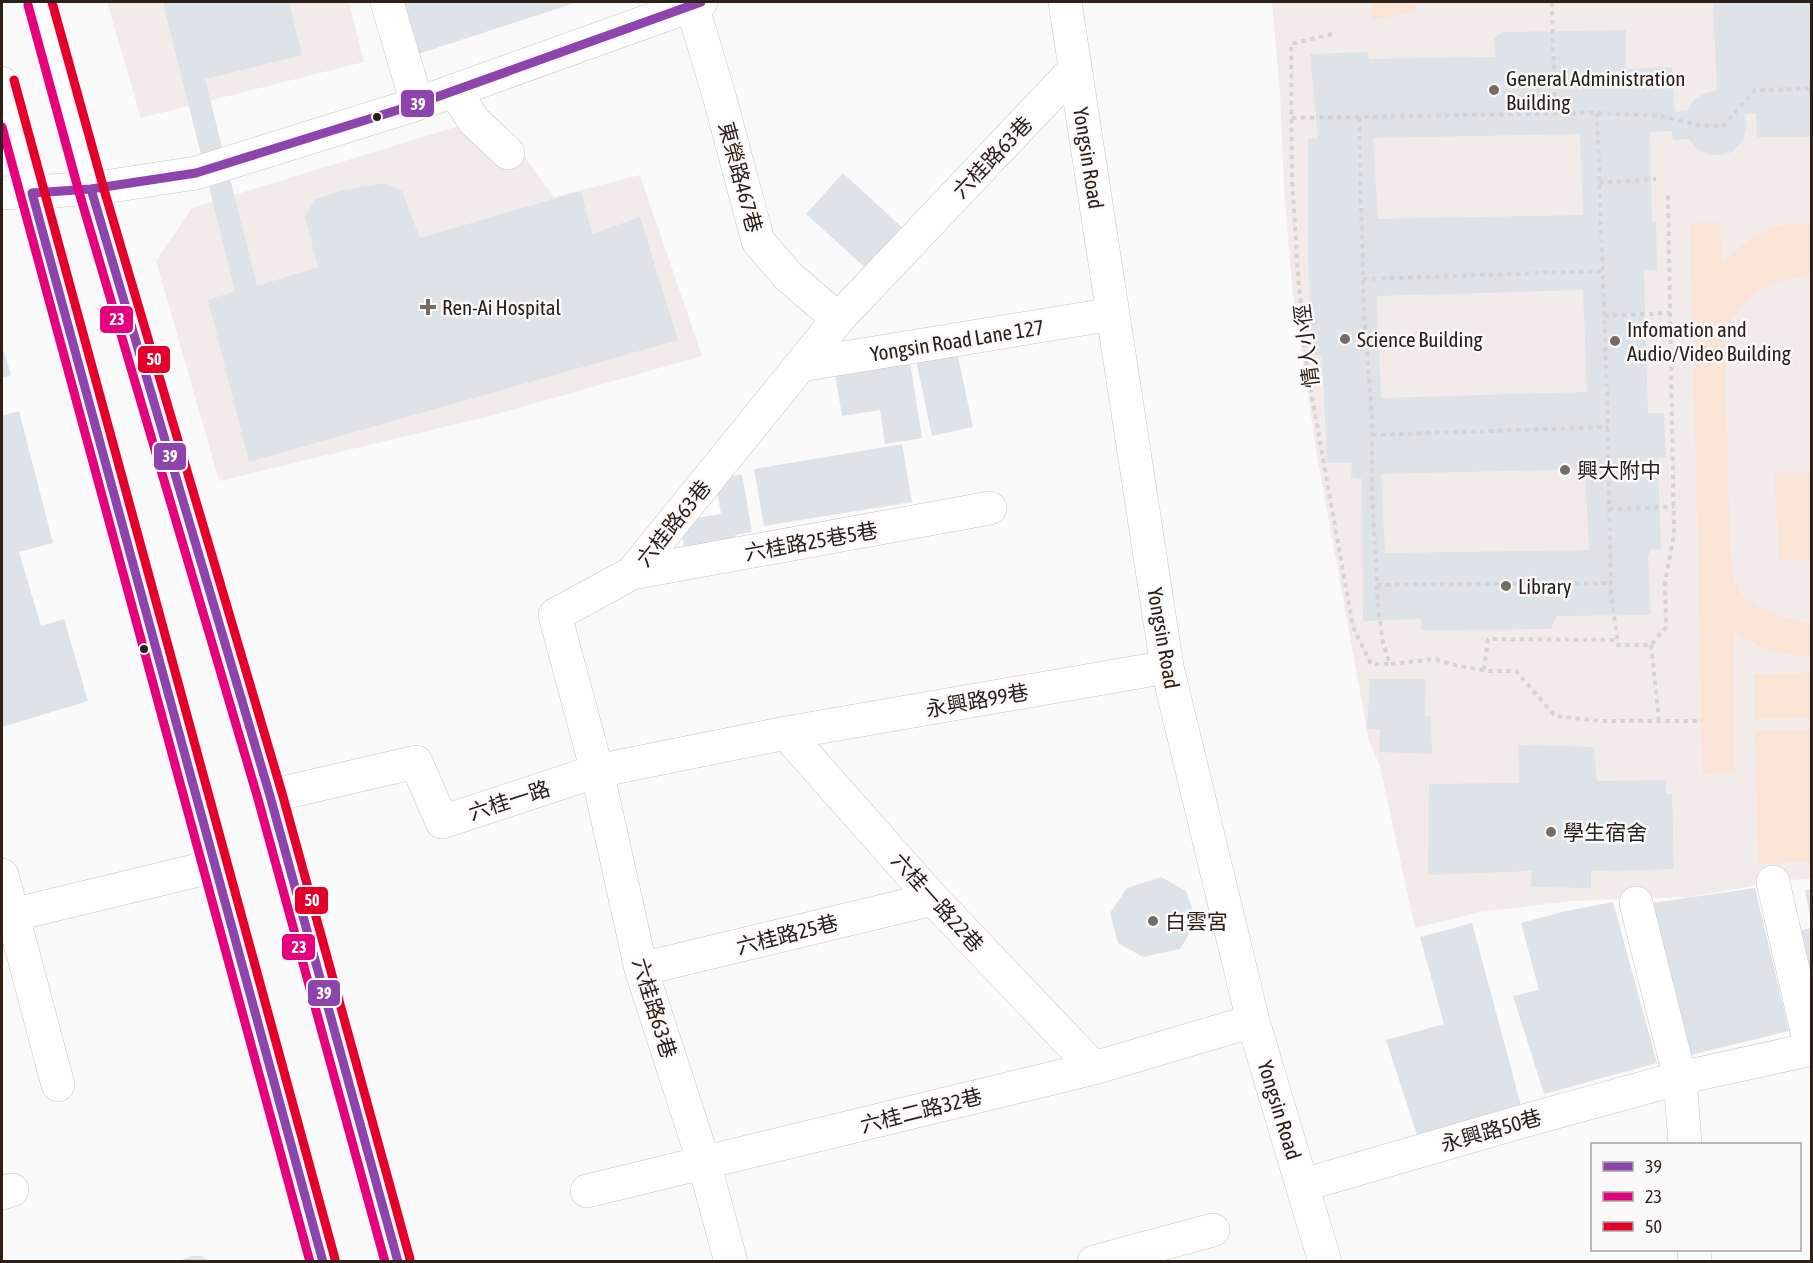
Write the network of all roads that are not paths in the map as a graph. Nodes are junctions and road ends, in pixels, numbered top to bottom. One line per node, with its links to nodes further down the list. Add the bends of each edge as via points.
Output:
1 (40, 2): 10 (main road)
2 (387, 2): 8 (main road)
3 (1065, 2): 5 (main road, Yongsin Road)
4 (697, 3): 7 (main road); 13 (main road, 東榮路467巷, via 758,241 788,276)
5 (1075, 69): 12 (main road, Yongsin Road); 13 (main road, 六桂路63巷)
6 (2, 83): 11 (main road)
7 (454, 90): 8 (main road); 9 (main road, via 474,121)
8 (417, 104): 10 (main road, via 196,173)
9 (508, 153)
10 (91, 189): 11 (main road); 20 (main road)
11 (17, 193): 21 (main road)
12 (1113, 314): 14 (main road, Yongsin Road Lane 127); 17 (main road, Yongsin Road)
13 (838, 319): 14 (main road, 六桂路63巷)
14 (801, 365): 16 (main road, 六桂路63巷)
15 (990, 508): 16 (main road, 六桂路25巷5巷)
16 (632, 573): 19 (main road, 六桂路63巷, via 555,615)
17 (1167, 667): 18 (main road, 永興路99巷); 28 (main road, Yongsin Road)
18 (786, 733): 19 (main road, 六桂一路); 24 (main road, 六桂一路22巷)
19 (597, 771): 20 (main road, 六桂一路, via 442,822 416,762); 27 (main road, 六桂路63巷)
20 (270, 796): 39 (main road)
21 (215, 866): 26 (main road); 38 (main road)
22 (2, 875): 26 (main road)
23 (1773, 882): 29 (main road)
24 (933, 899): 27 (main road, 六桂路25巷); 30 (main road, 六桂一路22巷)
25 (1636, 903): 31 (main road)
26 (12, 915): 32 (main road)
27 (641, 969): 34 (main road, 六桂路63巷)
28 (1253, 1021): 30 (main road, 六桂二路32巷); 35 (main road, Yongsin Road)
29 (1811, 1049): 31 (main road, 永興路50巷)
30 (1094, 1068): 34 (main road, 六桂二路32巷)
31 (1680, 1078): 33 (main road); 35 (main road, 永興路50巷)
32 (58, 1085)
33 (1685, 1143)
34 (704, 1163): 36 (main road, 六桂二路32巷); 40 (main road, 六桂路63巷)
35 (1303, 1185): 42 (main road, Yongsin Road)
36 (587, 1191)
37 (1213, 1230): 41 (main road)
38 (323, 1262)
39 (398, 1262)
40 (731, 1262)
41 (1094, 1262)
42 (1325, 1262)

